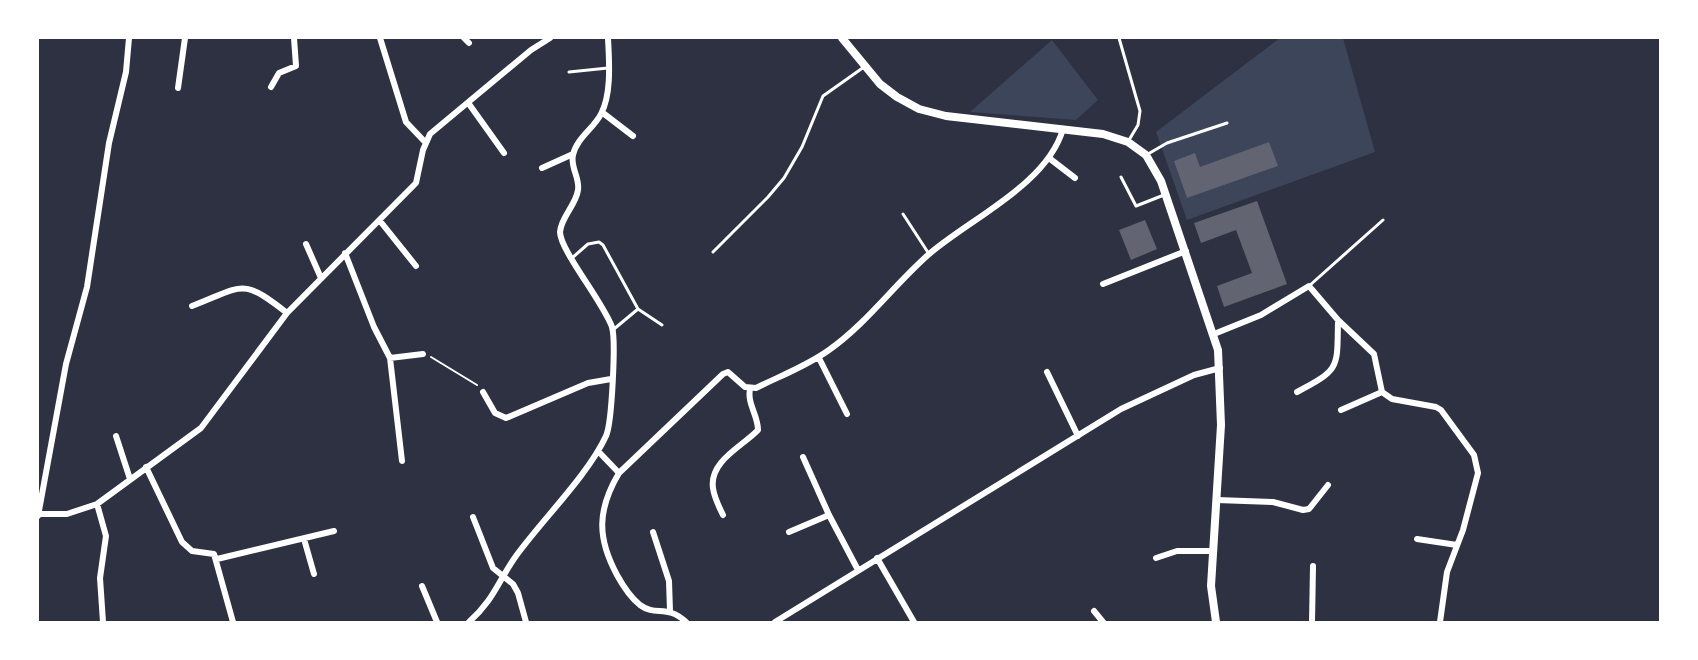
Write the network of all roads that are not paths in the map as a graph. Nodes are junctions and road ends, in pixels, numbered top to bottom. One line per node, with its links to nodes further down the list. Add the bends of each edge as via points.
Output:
1 (129, 38): 74 (street, via 87,286 66,364)
2 (185, 38): 15 (street)
3 (294, 38): 14 (street, via 296,66 279,73)
4 (380, 38): 21 (street, via 406,122)
5 (464, 38): 10 (street)
6 (550, 38): 16 (street)
7 (608, 38): 12 (street)
8 (842, 38): 11 (street)
9 (1119, 38): 22 (lane, via 1140,111)
10 (469, 44)
11 (864, 67): 19 (street, via 897,97 930,113); 36 (lane, via 823,96 784,178)
12 (608, 68): 13 (lane); 17 (street)
13 (569, 72)
14 (271, 87)
15 (178, 88)
16 (469, 104): 21 (street); 23 (street)
17 (603, 112): 20 (street); 24 (street)
18 (1227, 123): 25 (lane, via 1167,143)
19 (1062, 129): 22 (street); 26 (street)
20 (633, 136)
21 (425, 142): 33 (street, via 416,183)
22 (1128, 142): 25 (street)
23 (504, 153)
24 (573, 154): 27 (street); 39 (street, via 578,191 560,233)
25 (1146, 155): 30 (street)
26 (1049, 158): 29 (street); 38 (street, via 1029,179)
27 (542, 168)
28 (1121, 177): 30 (lane, via 1136,206)
29 (1075, 178)
30 (1166, 194): 35 (street)
31 (903, 214): 38 (lane)
32 (1383, 220): 43 (lane)
33 (380, 221): 37 (street); 40 (street)
34 (306, 243): 41 (street)
35 (1186, 251): 42 (street); 50 (street)
36 (713, 252)
37 (345, 253): 41 (street); 52 (street)
38 (929, 254): 53 (street, via 862,324)
39 (572, 258): 45 (lane, via 588,243 603,245); 49 (street, via 604,308)
40 (416, 266)
41 (321, 279): 46 (street)
42 (1103, 284)
43 (1309, 286): 47 (street); 50 (street, via 1262,315)
44 (192, 306): 46 (street, via 244,287 259,291)
45 (638, 309): 48 (lane); 49 (lane)
46 (287, 314): 68 (street, via 209,421 194,436)
47 (1338, 320): 59 (street, via 1335,367 1327,376); 60 (street, via 1374,354)
48 (662, 325)
49 (613, 330): 56 (street)
50 (1214, 334): 54 (street)
51 (423, 354): 52 (street)
52 (390, 358): 67 (street)
53 (819, 358): 57 (street); 62 (street)
54 (1221, 368): 64 (street, via 1201,372 1143,397); 72 (street)
55 (1047, 372): 64 (street)
56 (611, 379): 58 (street, via 588,382 506,418 495,413); 65 (street, via 609,426)
57 (750, 389): 69 (street, via 734,374 723,374); 75 (street, via 758,430 725,458 713,481)
58 (483, 392)
59 (1297, 392)
60 (1382, 392): 61 (street); 83 (street, via 1392,399 1436,407 1474,455 1476,485)
61 (1341, 410)
62 (847, 414)
63 (116, 436): 70 (street)
64 (1078, 436): 85 (street)
65 (598, 451): 69 (street); 91 (street)
66 (803, 457): 76 (street)
67 (402, 461)
68 (146, 466): 70 (street); 87 (street, via 182,542 192,550 210,552)
69 (619, 473): 93 (street, via 610,488 603,518 603,544 622,583 640,605)
70 (130, 479): 73 (street)
71 (1328, 485): 72 (street, via 1310,509 1303,510 1273,502)
72 (1216, 500): 84 (street)
73 (97, 504): 74 (street, via 67,514); 95 (street, via 106,536 100,578)
74 (38, 515)
75 (723, 515)
76 (829, 515): 80 (street); 89 (street)
77 (473, 517): 91 (street, via 493,568)
78 (334, 531): 81 (street)
79 (653, 532): 93 (street, via 669,581)
80 (789, 532)
81 (304, 538): 87 (street); 90 (street)
82 (1417, 539): 83 (street)
83 (1457, 545): 106 (street, via 1447,572)
84 (1213, 551): 86 (street, via 1177,551); 104 (street, via 1212,604)
85 (877, 558): 89 (street); 102 (street)
86 (1156, 558)
87 (217, 560): 96 (street)
88 (1313, 566): 105 (street)
89 (858, 570): 101 (street)
90 (314, 574)
91 (504, 577): 98 (street, via 493,597); 99 (street, via 518,593)
92 (422, 586): 97 (street)
93 (670, 611): 100 (street)
94 (1094, 611): 103 (street)
95 (103, 622)
96 (233, 622)
97 (437, 622)
98 (469, 622)
99 (526, 622)
100 (686, 622)
101 (775, 622)
102 (914, 622)
103 (1103, 622)
104 (1216, 622)
105 (1312, 622)
106 (1440, 622)

